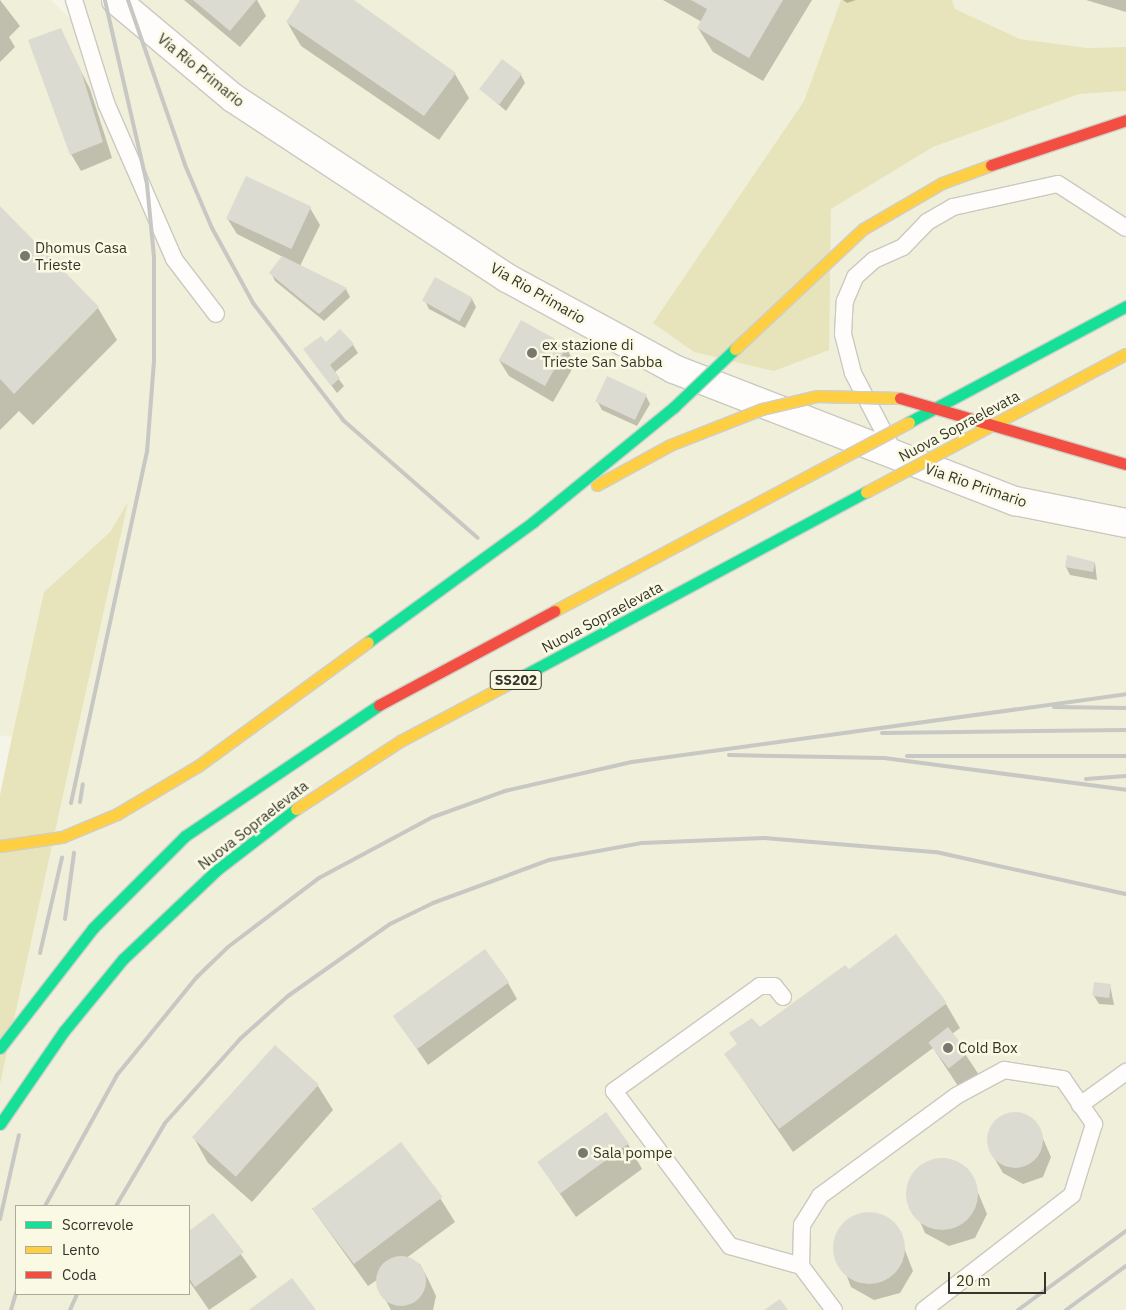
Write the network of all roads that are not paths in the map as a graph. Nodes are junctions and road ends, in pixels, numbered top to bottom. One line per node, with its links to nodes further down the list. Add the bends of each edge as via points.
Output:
1 (74, 0): 6 (lane, via 106,102 174,259)
2 (116, 0): 8 (street, Via Rio Primario, via 233,98 508,278 674,369)
3 (1126, 120): 10 (highway, bridge, via 1078,133 942,183 863,229 674,407)
4 (1126, 228): 8 (lane, via 1058,184 953,208 855,278 846,301 843,334 853,373)
5 (1126, 306): 14 (highway, Nuova Sopraelevata / SS202, bridge, via 389,699 285,766 185,836 93,928)
6 (216, 314)
7 (1126, 354): 17 (highway, Nuova Sopraelevata / SS202, bridge, via 402,740 317,793 218,868 123,959 64,1031)
8 (897, 458): 11 (street, Via Rio Primario, via 1015,501)
9 (1126, 464): 10 (highway, bridge, via 913,398 817,396 762,409 670,445)
10 (533, 522): 12 (highway, bridge, via 190,771 117,814 62,836)
11 (1126, 523)
12 (0, 846)
13 (783, 997): 18 (lane, via 774,986 760,986 614,1091 730,1246)
14 (0, 1048)
15 (1126, 1072): 16 (lane)
16 (1080, 1104): 18 (lane, via 1063,1079 1004,1070 956,1096 820,1196 802,1225); 20 (lane, via 1094,1124 1072,1195)
17 (0, 1124)
18 (801, 1266): 19 (lane)
19 (834, 1310)
20 (924, 1310)

